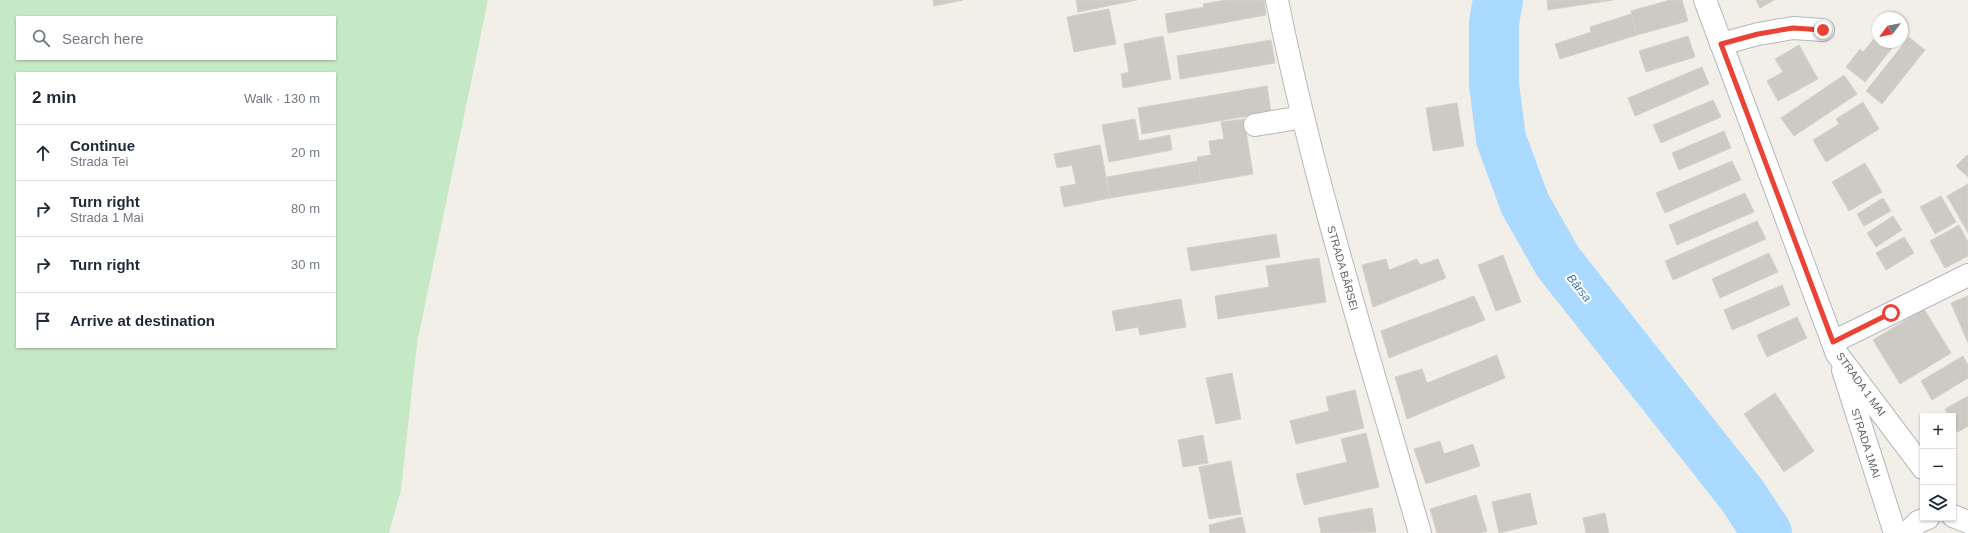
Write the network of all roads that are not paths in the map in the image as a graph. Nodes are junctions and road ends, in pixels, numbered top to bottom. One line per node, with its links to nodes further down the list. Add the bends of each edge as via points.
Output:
1 (1277, 0): 5 (street, STRADA BÂRSEI)
2 (1704, 0): 4 (street, STRADA 1 MAI)
3 (1823, 30): 4 (street, via 1793,28)
4 (1721, 44): 8 (street, STRADA 1 MAI)
5 (1303, 117): 6 (street); 11 (street, STRADA BÂRSEI, via 1330,221)
6 (1255, 125)
7 (1968, 276): 8 (street)
8 (1835, 348): 9 (street, STRADA 1 MAI); 12 (street, STRADA 1MAI)
9 (1920, 464)
10 (1920, 521): 13 (street)
11 (1420, 533)
12 (1896, 533)
13 (1907, 533)

